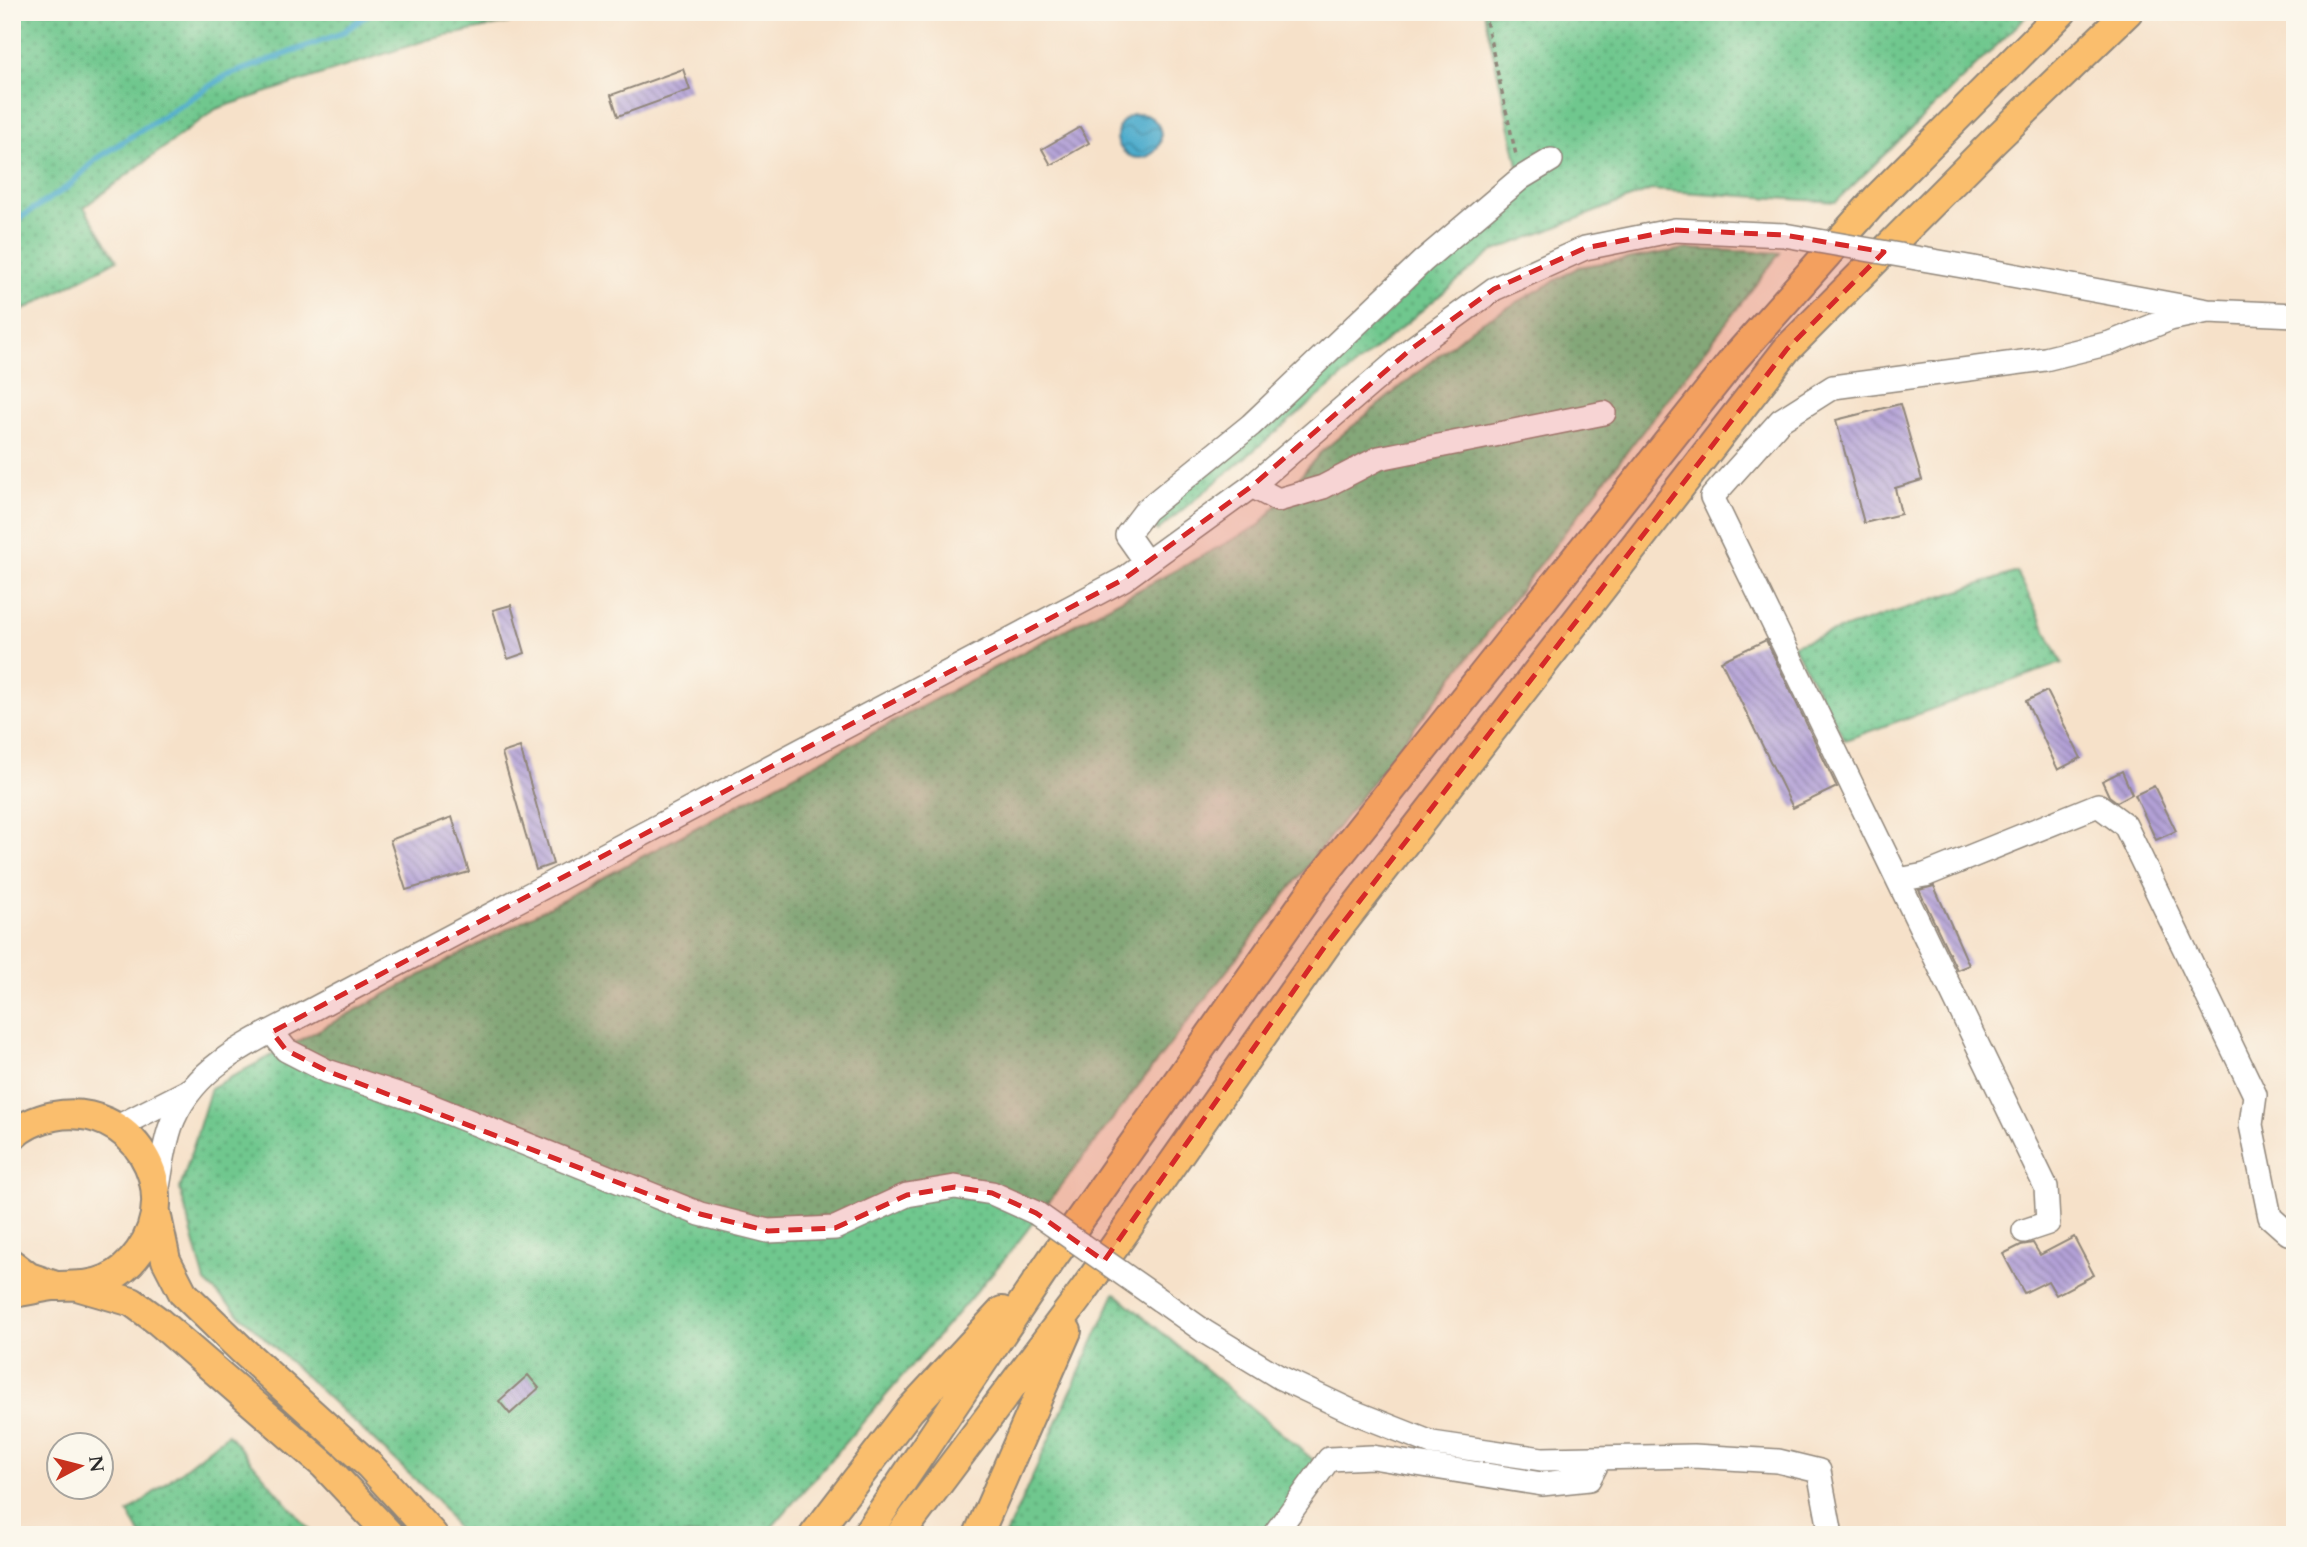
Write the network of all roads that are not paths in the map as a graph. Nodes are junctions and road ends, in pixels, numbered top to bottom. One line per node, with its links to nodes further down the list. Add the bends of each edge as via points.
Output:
1 (2062, 12): 19 (main road, via 1878,197 1734,359 1321,878)
2 (2128, 12): 22 (main road, via 1787,349 1328,942)
3 (1551, 160): 10 (street, via 1521,178 1423,261 1251,425 1146,510 1127,535)
4 (2136, 300): 5 (street); 7 (street); 9 (street, bridge, via 1784,235 1675,230 1585,248 1494,289 1410,350)
5 (2208, 311): 6 (street); 7 (street, via 2170,319)
6 (2295, 315)
7 (2110, 343): 11 (street, via 2045,359 1833,387 1781,420 1712,497)
8 (1604, 413): 9 (street, via 1379,458 1324,486 1278,500)
9 (1252, 486): 10 (street)
10 (1146, 562): 12 (street, via 1124,579)
11 (1898, 880): 17 (street, via 2046,1186 2048,1223); 18 (street, via 1925,875 2098,805 2125,825 2255,1095 2251,1125 2270,1217 2288,1233)
12 (272, 1032): 13 (street, via 209,1069); 24 (street, bridge, via 286,1050 327,1071 419,1101 700,1214 768,1231 835,1228 907,1195 955,1187 992,1193 1036,1213 1205,1332 1279,1377 1351,1411 1432,1443 1542,1459)
13 (190, 1090): 14 (street); 16 (street, via 173,1119)
14 (117, 1127): 15 (main road, via 93,1116 67,1113); 16 (main road, via 136,1144 150,1166)
15 (14, 1130)
16 (156, 1202): 21 (main road, via 148,1239 131,1262 107,1279); 26 (main road, via 166,1260 183,1293 370,1466)
17 (2024, 1231)
18 (2295, 1232)
19 (1052, 1259): 27 (main road, via 910,1410); 28 (main road)
20 (12, 1264): 21 (main road, via 29,1277)
21 (68, 1286): 23 (main road); 25 (main road, via 132,1302 158,1321 324,1465)
22 (1084, 1290): 29 (main road); 30 (main road)
23 (12, 1293)
24 (1600, 1458): 31 (street, via 1589,1479 1542,1484 1372,1457 1329,1459); 32 (street, via 1694,1455 1778,1461 1819,1471)
25 (390, 1535)
26 (433, 1535)
27 (814, 1535)
28 (866, 1535)
29 (900, 1535)
30 (978, 1535)
31 (1274, 1535)
32 (1831, 1535)

